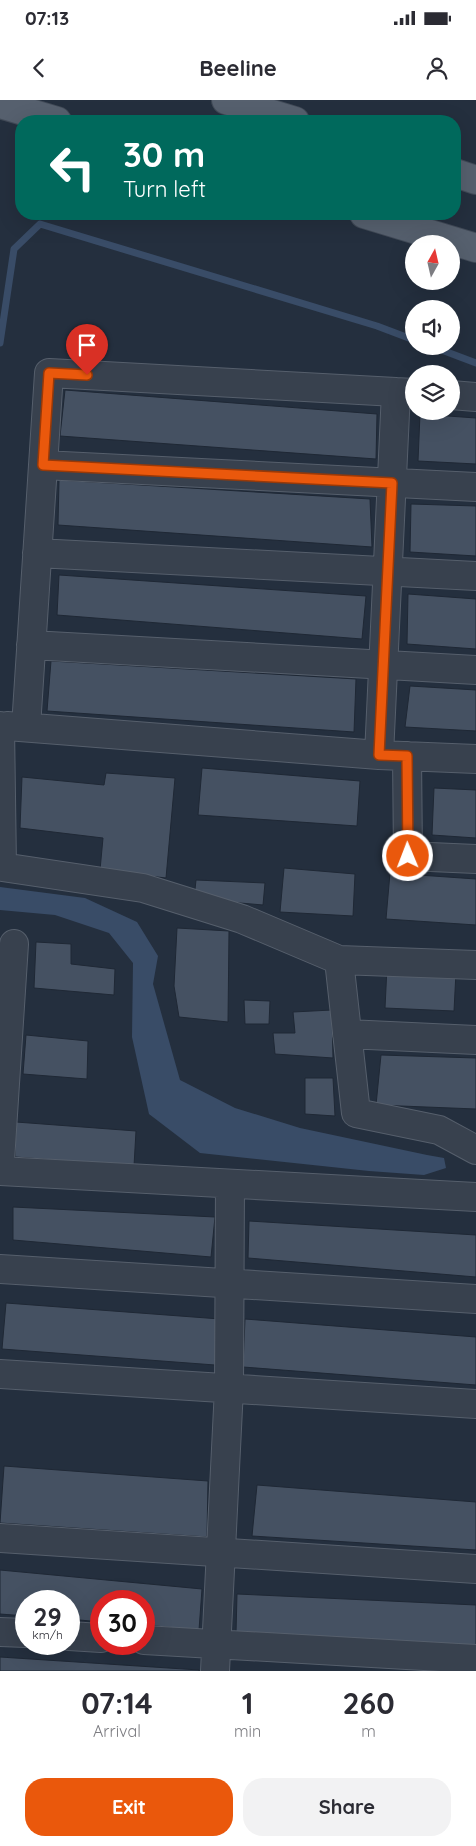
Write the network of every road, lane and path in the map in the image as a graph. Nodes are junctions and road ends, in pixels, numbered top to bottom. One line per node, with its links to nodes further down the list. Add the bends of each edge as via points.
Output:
1 (226, 100): 4 (main road)
2 (0, 104): 3 (main road)
3 (37, 115)
4 (275, 115)
5 (461, 174): 6 (main road)
6 (476, 180)
7 (384, 220): 8 (main road)
8 (476, 248)
9 (405, 393): 12 (street, via 49,373); 13 (street)
10 (460, 396): 11 (street)
11 (476, 397)
12 (43, 465): 13 (street); 15 (street)
13 (392, 483): 14 (street); 16 (street)
14 (476, 487)
15 (37, 553): 16 (street); 18 (street)
16 (388, 572): 17 (street); 19 (street)
17 (476, 576)
18 (31, 645): 19 (street); 21 (street)
19 (383, 665): 20 (street); 22 (street)
20 (476, 670)
21 (9, 726): 22 (street); 27 (street, via 2,867 143,888 242,919)
22 (379, 755): 23 (street)
23 (407, 756): 24 (street); 25 (street, via 408,856)
24 (476, 759)
25 (476, 859)
26 (14, 944): 32 (street)
27 (339, 960): 28 (street); 29 (street)
28 (476, 965)
29 (347, 1034): 30 (street); 31 (street, via 356,1113 439,1130)
30 (476, 1040)
31 (476, 1150)
32 (0, 1161)
33 (0, 1171): 34 (street)
34 (230, 1184): 35 (street); 37 (street)
35 (476, 1197)
36 (0, 1269): 37 (street)
37 (230, 1284): 38 (street); 40 (street)
38 (476, 1299)
39 (0, 1374): 40 (street)
40 (229, 1388): 41 (street); 43 (street)
41 (476, 1404)
42 (0, 1538): 43 (street)
43 (221, 1552): 44 (street); 48 (street)
44 (476, 1568)
45 (0, 1632): 46 (street)
46 (15, 1633)
47 (155, 1641): 48 (street)
48 (216, 1644): 49 (street); 50 (street)
49 (476, 1659)
50 (215, 1671)

